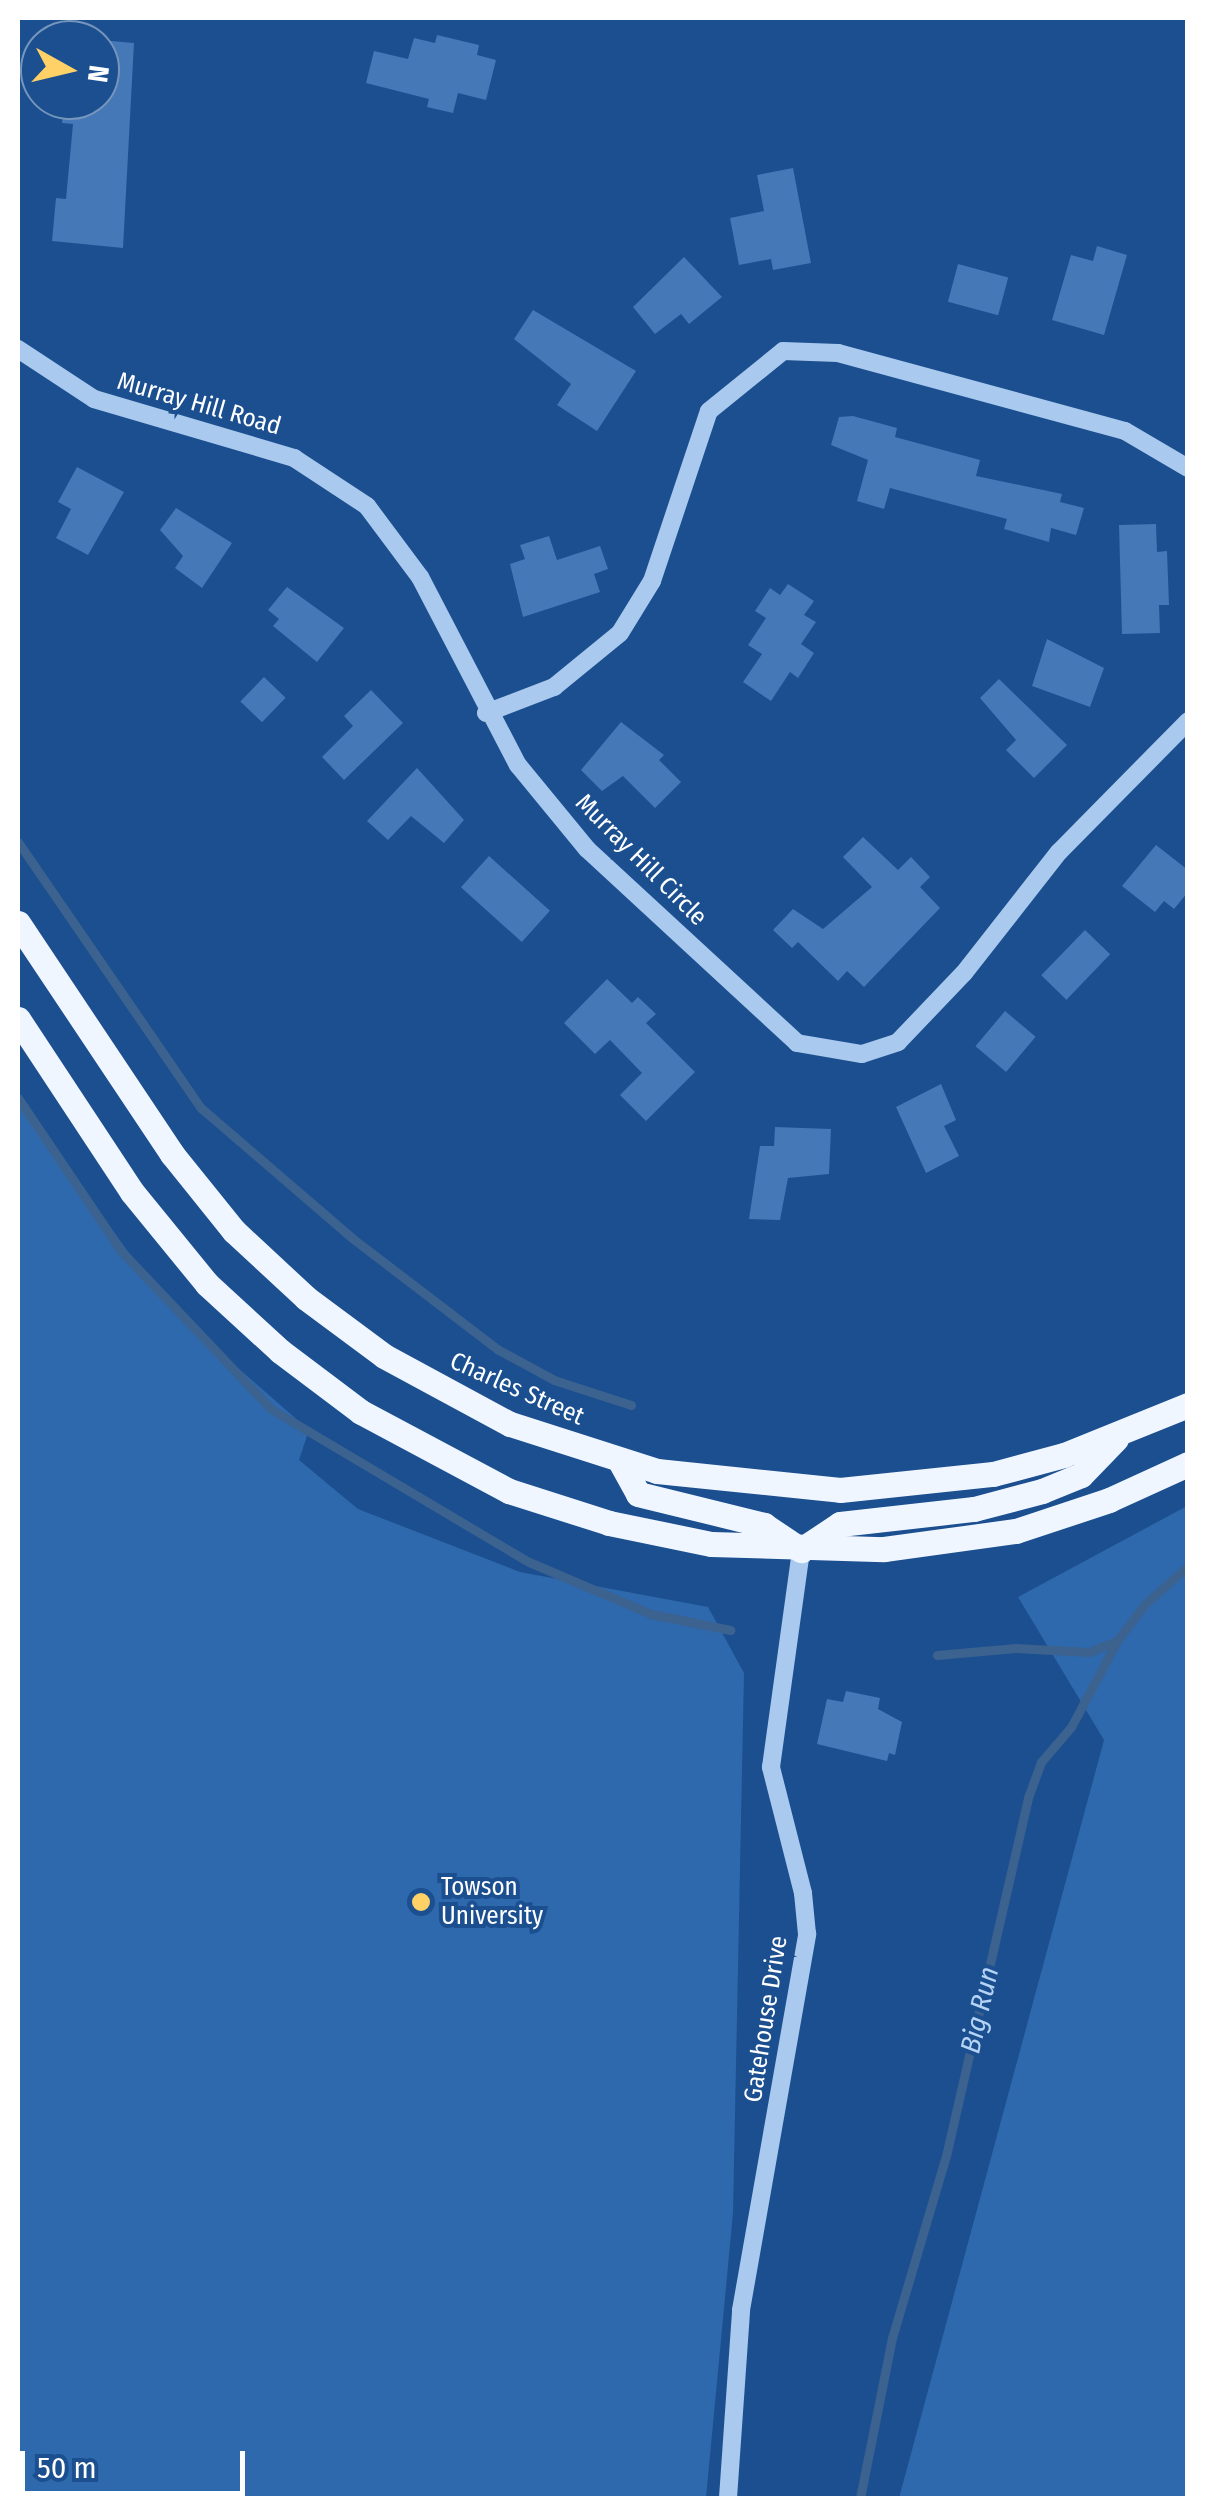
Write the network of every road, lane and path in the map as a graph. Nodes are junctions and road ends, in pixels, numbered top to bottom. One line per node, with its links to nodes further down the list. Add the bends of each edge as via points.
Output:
1 (18, 350): 3 (street, Murray Hill Road, via 94,399 294,458 367,506 420,577)
2 (1188, 468): 3 (street, via 1125,431 838,353 783,350 709,410 652,581 620,634 554,687)
3 (486, 713): 4 (street, Murray Hill Circle, via 587,850 765,1014 797,1043 862,1054 898,1042 964,973 1059,852)
4 (1188, 721)
5 (18, 923): 9 (main road, Charles Street, via 172,1154 270,1266 344,1328 435,1386 510,1424)
6 (18, 1019): 11 (main road, via 132,1192 206,1284 361,1412 468,1473 561,1510 712,1544)
7 (1188, 1406): 8 (main road, Charles Street)
8 (1122, 1434): 9 (main road, Charles Street, via 992,1474 886,1488 762,1487); 11 (main road, via 1081,1475 1042,1491 974,1508 840,1524)
9 (621, 1462): 11 (main road, via 638,1494 764,1525)
10 (1188, 1464): 11 (main road, via 1125,1494 1016,1531 884,1549)
11 (801, 1550): 12 (street, Gatehouse Drive, via 771,1768 807,1934 741,2310)
12 (728, 2498)

